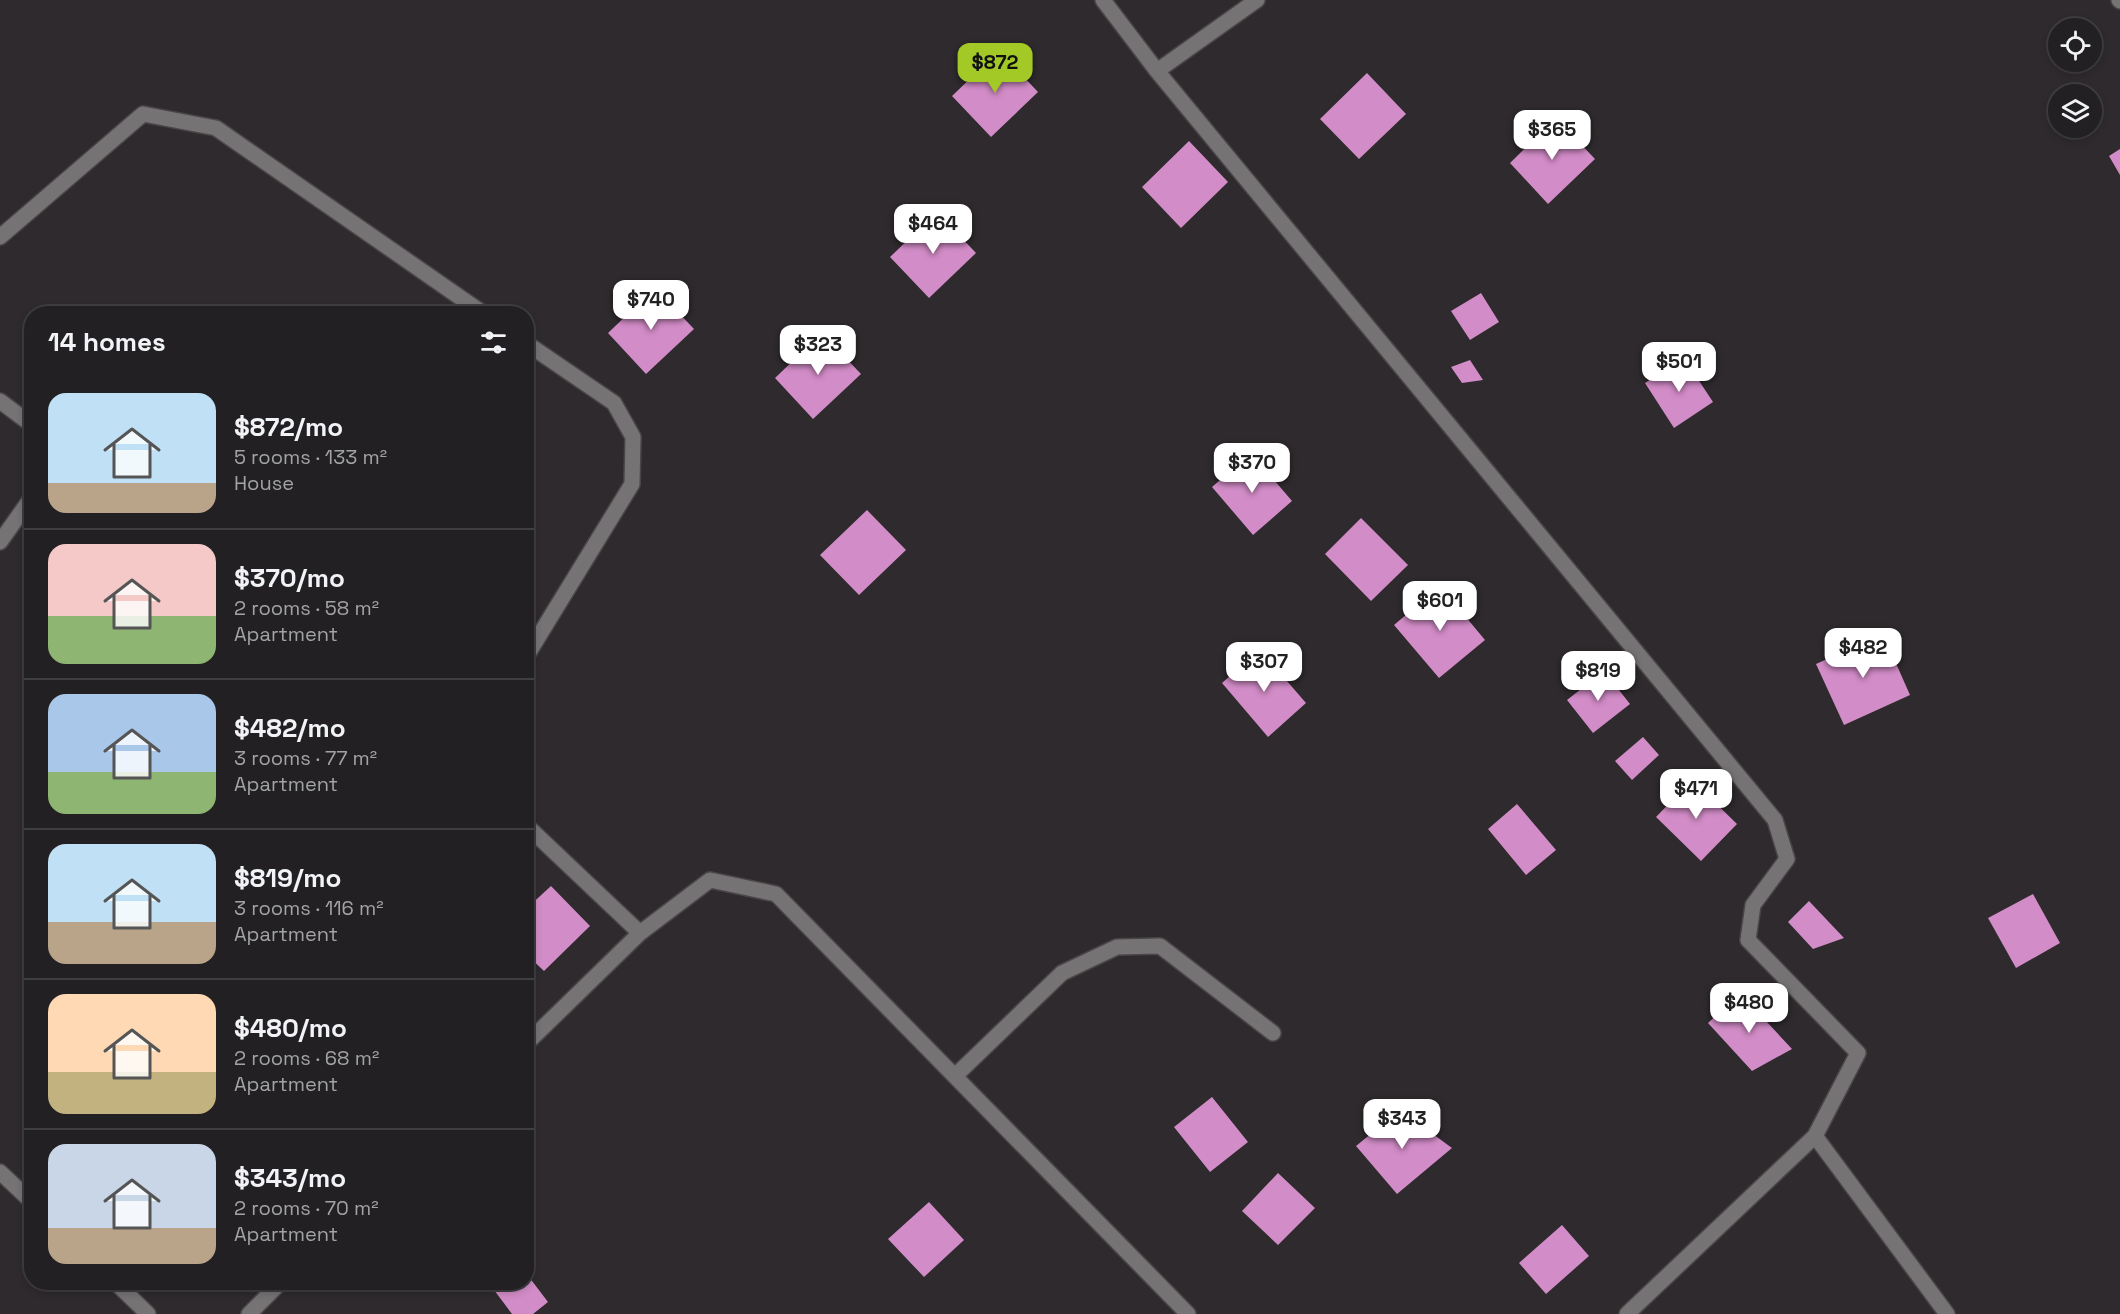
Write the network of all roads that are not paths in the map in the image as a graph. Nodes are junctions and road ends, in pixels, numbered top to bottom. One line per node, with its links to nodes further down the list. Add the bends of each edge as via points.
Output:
1 (1103, 0): 3 (street)
2 (1257, 0): 3 (street)
3 (1157, 71): 17 (street, via 1774,820 1787,859 1754,905 1748,940 1858,1053)
4 (0, 237): 5 (street, via 143,114 216,128)
5 (472, 306)
6 (534, 348): 11 (street, via 614,403 633,437 632,484)
7 (0, 400): 8 (street)
8 (24, 419)
9 (24, 508): 10 (street)
10 (0, 542)
11 (534, 644)
12 (534, 833): 13 (street)
13 (640, 933): 15 (street); 16 (street, via 710,880 776,894)
14 (1273, 1033): 16 (street, via 1160,946 1118,947 1062,973)
15 (534, 1036)
16 (955, 1076): 24 (street)
17 (1815, 1136): 25 (street); 26 (street)
18 (0, 1172): 19 (street)
19 (24, 1194)
20 (123, 1290): 22 (street)
21 (273, 1290): 23 (street)
22 (148, 1314)
23 (249, 1314)
24 (1188, 1314)
25 (1627, 1314)
26 (1947, 1314)

